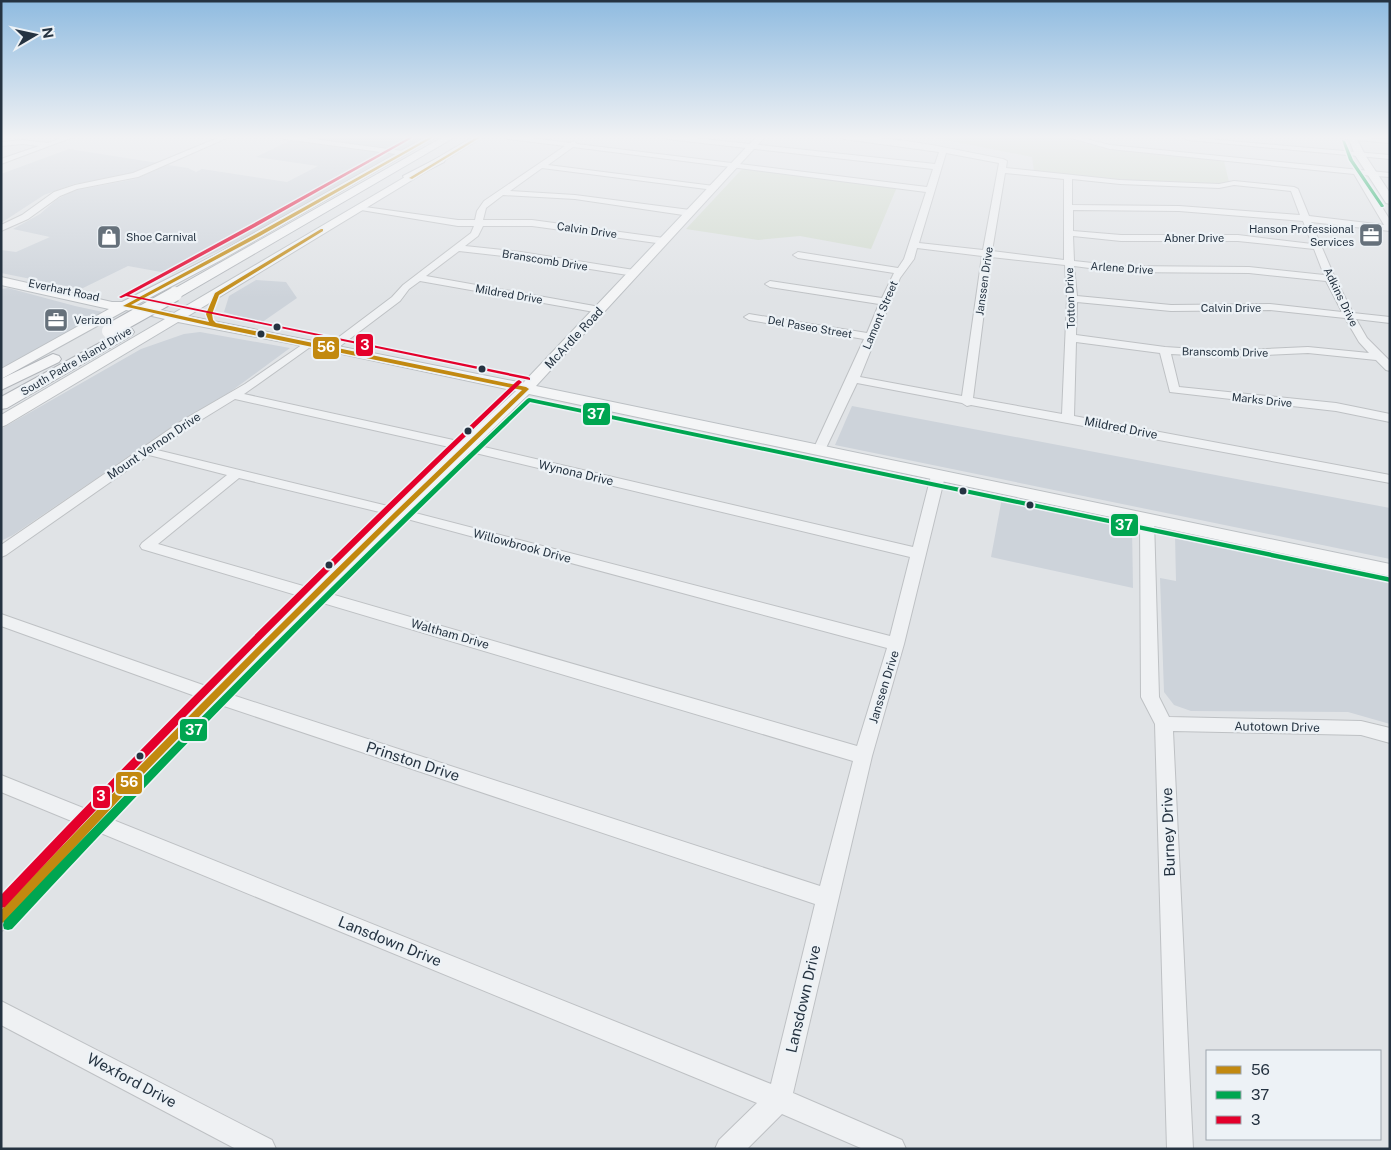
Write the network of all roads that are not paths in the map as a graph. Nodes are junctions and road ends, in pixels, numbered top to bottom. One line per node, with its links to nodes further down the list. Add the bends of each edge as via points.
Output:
1 (931, 190): 27 (street, Lamont Street)
2 (66, 191): 23 (street)
3 (336, 191): 32 (main road)
4 (353, 191): 15 (highway)
5 (355, 191): 15 (highway, South Padre Island Drive)
6 (370, 191): 34 (highway, South Padre Island Drive)
7 (382, 191): 34 (highway, via 260,260)
8 (390, 191): 18 (main road)
9 (507, 191): 16 (street)
10 (711, 191): 20 (main road, McArdle Road)
11 (998, 191): 30 (street, Janssen Drive)
12 (1068, 191): 17 (street, Totton Drive)
13 (1295, 191): 21 (street, Adkins Drive)
14 (1369, 191): 19 (street)
15 (351, 193): 43 (highway, South Padre Island Drive)
16 (504, 193): 20 (street, via 575,197); 22 (street, via 480,210)
17 (1069, 207): 21 (street, via 1192,208); 25 (street, Totton Drive)
18 (361, 208): 22 (street, Calvin Drive, via 458,223); 42 (main road)
19 (1385, 212): 24 (street)
20 (690, 213): 26 (main road, McArdle Road)
21 (1307, 219): 24 (street); 28 (street, Adkins Drive)
22 (480, 223): 26 (street, Calvin Drive, via 532,223); 29 (street, via 475,234)
23 (1, 228)
24 (1390, 228)
25 (1069, 234): 28 (street, Abner Drive, via 1120,238 1238,238); 33 (street, Totton Drive)
26 (664, 241): 36 (main road, McArdle Road)
27 (915, 244): 30 (street, Arlene Drive); 35 (street, Lamont Street)
28 (1318, 247): 39 (street, Adkins Drive)
29 (457, 248): 36 (street, Branscomb Drive); 38 (street)
30 (987, 253): 33 (street, Arlene Drive); 70 (street, Janssen Drive)
31 (798, 254): 35 (street)
32 (217, 258): 45 (main road, via 156,296 183,304); 47 (main road)
33 (1069, 263): 39 (street, Arlene Drive, via 1120,269 1249,270); 44 (street, Totton Drive)
34 (235, 270): 43 (highway, South Padre Island Drive)
35 (900, 271): 46 (street, Lamont Street)
36 (634, 273): 48 (main road, McArdle Road)
37 (1, 277): 47 (main road, Everhart Road, via 121,301)
38 (418, 278): 48 (street, Mildred Drive); 60 (street, via 396,299)
39 (1330, 278): 49 (street, Adkins Drive)
40 (1, 281): 47 (main road, Everhart Road, via 112,306)
41 (770, 284): 46 (street)
42 (217, 294): 45 (main road); 54 (main road, via 209,314)
43 (182, 295): 55 (highway, South Padre Island Drive, bridge); 71 (highway, South Padre Island Drive, via 127,332)
44 (1072, 299): 49 (street, Calvin Drive, via 1171,308 1270,308); 57 (street, Totton Drive)
45 (205, 301): 51 (main road)
46 (885, 302): 56 (street, Lamont Street)
47 (126, 306): 51 (main road, Everhart Road); 53 (main road)
48 (600, 310): 67 (main road, McArdle Road)
49 (1348, 315): 52 (street, Calvin Drive); 62 (street, Adkins Drive)
50 (749, 316): 56 (street, Del Paseo Street)
51 (177, 318): 54 (main road, Everhart Road); 59 (main road)
52 (1390, 320)
53 (95, 321): 59 (main road, via 118,318 145,324 144,330); 64 (main road)
54 (215, 325): 58 (main road, Everhart Road); 59 (main road, via 195,327)
55 (107, 333): 66 (highway); 68 (highway, South Padre Island Drive)
56 (870, 337): 65 (street, Lamont Street)
57 (1071, 338): 61 (street, Branscomb Drive); 72 (street, Totton Drive)
58 (309, 343): 60 (main road, Everhart Road); 69 (street, Mount Vernon Drive)
59 (127, 348): 74 (main road)
60 (331, 348): 67 (main road, Everhart Road)
61 (1165, 350): 62 (street, Branscomb Drive, via 1226,354 1308,350); 73 (street, Marks Drive, via 1174,390 1336,408)
62 (1378, 357): 63 (street, Adkins Drive)
63 (1390, 368)
64 (1, 375)
65 (853, 379): 70 (street, Mildred Drive); 76 (street, Lamont Street)
66 (1, 385)
67 (526, 389): 75 (main road, McArdle Road); 76 (main road, Everhart Road)
68 (1, 392)
69 (232, 395): 75 (street, Wynona Drive); 77 (street, Mount Vernon Drive)
70 (967, 402): 72 (street, Mildred Drive)
71 (1, 405)
72 (1068, 418): 80 (street, Mildred Drive)
73 (1390, 418)
74 (1, 422)
75 (466, 447): 81 (main road, McArdle Road); 84 (street, Wynona Drive)
76 (819, 450): 79 (main road, Everhart Road)
77 (147, 451): 78 (street, Willowbrook Drive); 83 (street, Mount Vernon Drive)
78 (237, 473): 81 (street, Willowbrook Drive); 86 (street, Waltham Drive, via 147,546)
79 (938, 476): 82 (main road, Everhart Road); 84 (street, Janssen Drive)
80 (1390, 479)
81 (396, 512): 86 (main road, McArdle Road); 88 (street, Willowbrook Drive)
82 (1147, 519): 85 (main road, Everhart Road); 90 (street, Burney Drive, via 1150,696)
83 (1, 552)
84 (920, 554): 88 (street, Janssen Drive)
85 (1390, 570)
86 (314, 594): 89 (main road, McArdle Road); 92 (street, Waltham Drive)
87 (1, 620): 89 (street, Prinston Drive)
88 (896, 644): 92 (street, Janssen Drive)
89 (215, 696): 94 (main road, McArdle Road); 95 (street, Prinston Drive)
90 (1164, 724): 91 (street, Autotown Drive, via 1361,728); 102 (street, Burney Drive)
91 (1390, 736)
92 (863, 756): 95 (street, Janssen Drive)
93 (1, 783): 94 (street, Lansdown Drive)
94 (92, 820): 96 (main road, McArdle Road); 98 (street, Lansdown Drive)
95 (827, 898): 98 (street, Lansdown Drive)
96 (1, 918)
97 (1, 1012): 99 (street, Wexford Drive)
98 (779, 1100): 100 (street); 101 (street, Lansdown Drive)
99 (263, 1149)
100 (728, 1149)
101 (894, 1149)
102 (1180, 1149)

